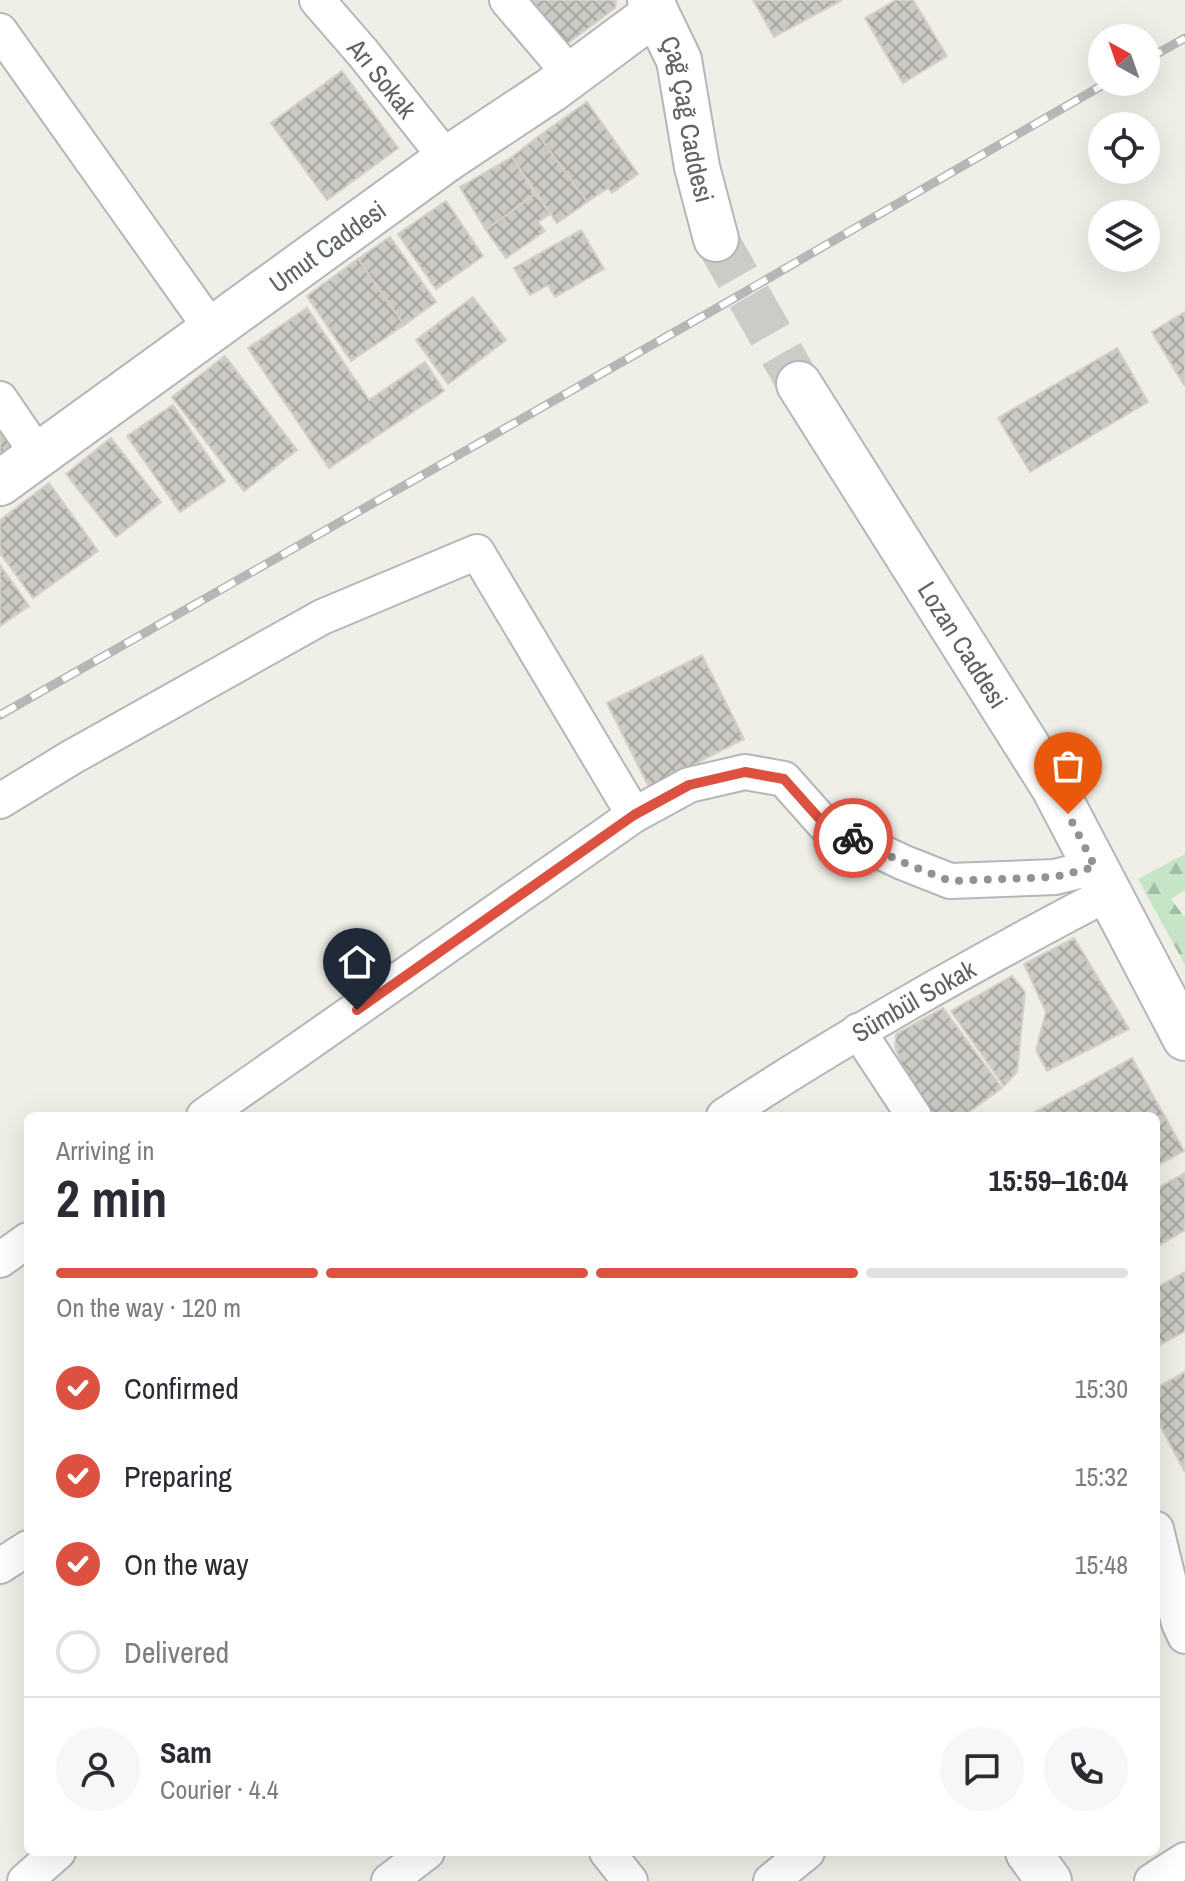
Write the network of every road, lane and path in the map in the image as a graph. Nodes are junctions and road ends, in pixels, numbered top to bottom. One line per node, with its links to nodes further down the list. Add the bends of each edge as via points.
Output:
1 (317, 0): 6 (street, Arı Sokak)
2 (507, 0): 5 (street)
3 (653, 6): 5 (main road, Umut Caddesi); 7 (main road, Çağ Çağ Caddesi, via 679,60 697,167)
4 (0, 31): 8 (street)
5 (571, 75): 6 (main road, Umut Caddesi)
6 (447, 159): 8 (main road, Umut Caddesi)
7 (716, 239)
8 (213, 331): 11 (main road, Umut Caddesi)
9 (799, 384): 15 (main road, Lozan Caddesi, via 1054,788)
10 (0, 399): 11 (street)
11 (39, 456): 12 (main road, Umut Caddesi)
12 (0, 483)
13 (0, 801): 14 (street, via 322,617 477,552)
14 (634, 815): 15 (street, via 689,785 745,772 784,779 825,825 950,881); 18 (street)
15 (1102, 880): 16 (street, Sümbül Sokak); 17 (main road, Lozan Caddesi)
16 (858, 1031): 19 (street, Sümbül Sokak); 20 (street)
17 (1185, 1038)
18 (210, 1112)
19 (730, 1112)
20 (911, 1112)
21 (24, 1243): 22 (street)
22 (0, 1260)
23 (24, 1551): 25 (street)
24 (1160, 1558): 26 (street)
25 (0, 1566)
26 (1163, 1580): 27 (street)
27 (1185, 1636)
28 (53, 1856): 34 (street)
29 (422, 1856): 35 (street)
30 (610, 1856): 36 (street)
31 (802, 1856): 37 (street)
32 (1031, 1856): 38 (main road)
33 (1185, 1860): 39 (street)
34 (25, 1881)
35 (389, 1881)
36 (630, 1881)
37 (771, 1881)
38 (1049, 1881)
39 (1152, 1881)

